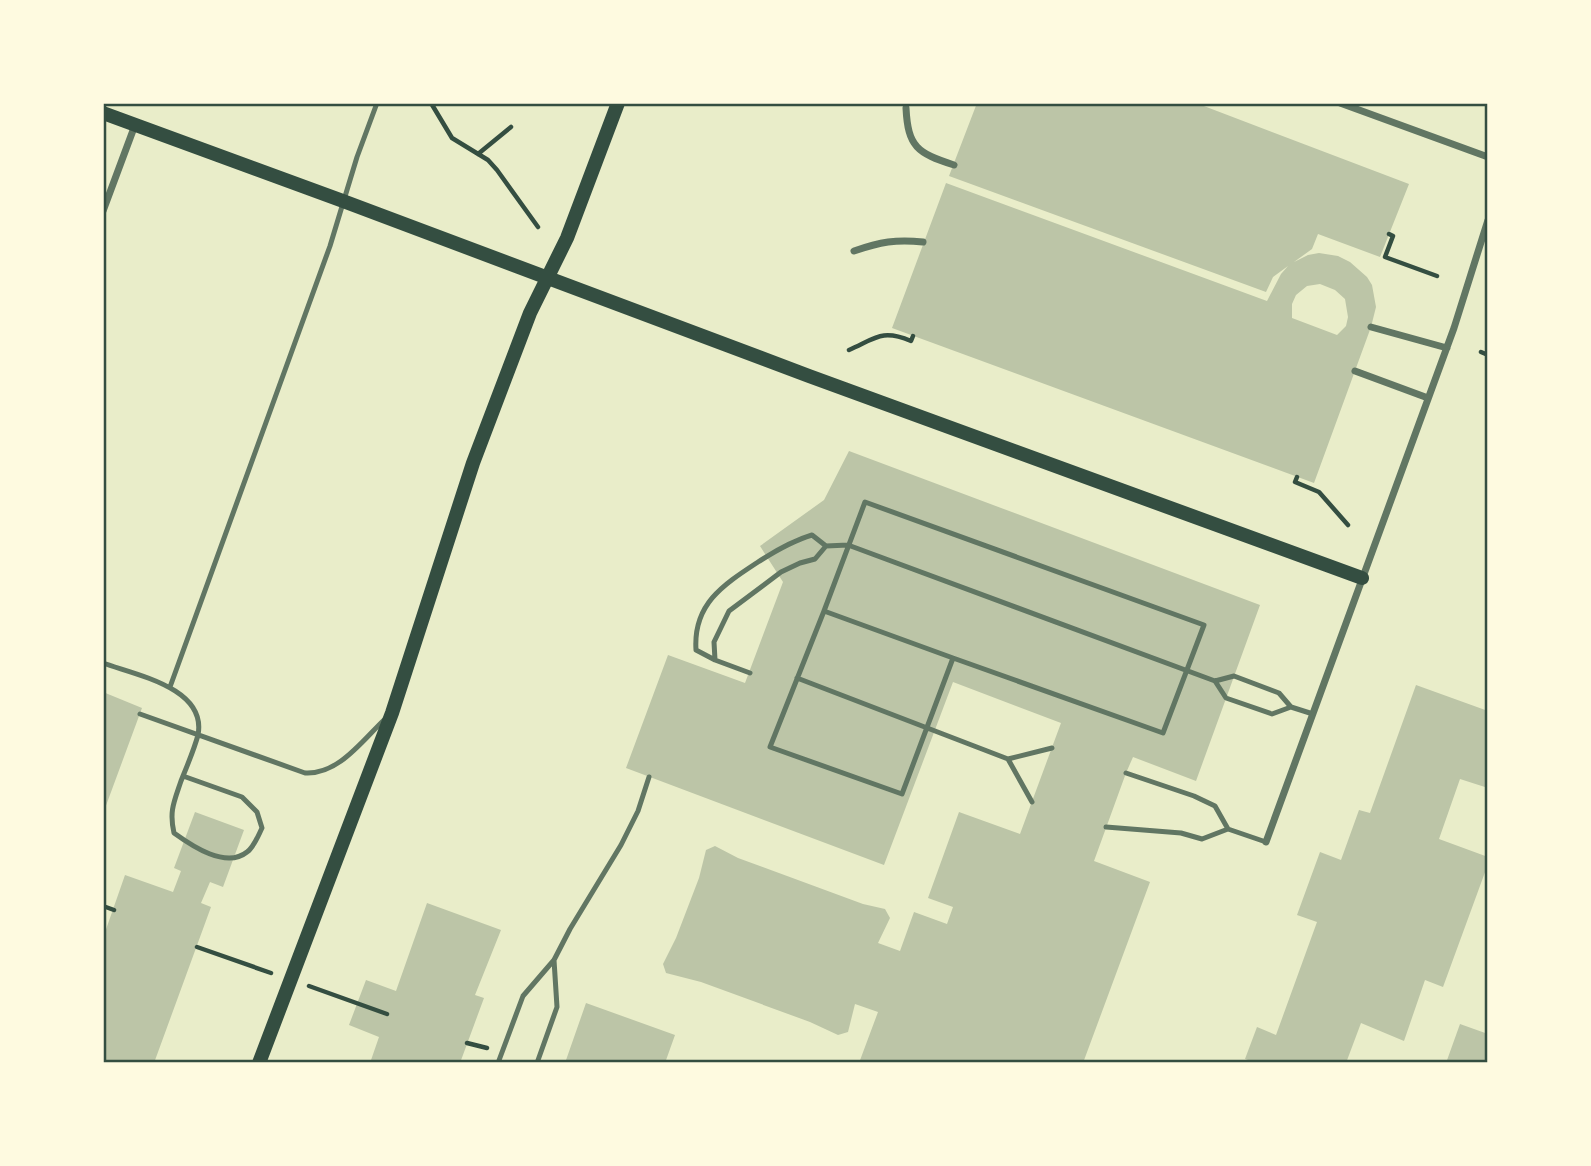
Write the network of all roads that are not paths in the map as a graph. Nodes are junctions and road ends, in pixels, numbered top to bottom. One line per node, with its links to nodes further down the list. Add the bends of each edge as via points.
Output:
1 (377, 103): 9 (lane)
2 (618, 103): 14 (main road)
3 (1340, 103): 7 (street)
4 (906, 107): 8 (street, via 912,142 930,156)
5 (103, 113): 6 (main road)
6 (135, 125): 9 (main road); 10 (street)
7 (1488, 157)
8 (954, 165)
9 (343, 201): 14 (main road); 30 (lane)
10 (103, 211)
11 (1488, 220): 16 (street)
12 (923, 242): 13 (street, via 882,242)
13 (854, 251)
14 (547, 278): 21 (main road); 32 (main road, via 473,463)
15 (1371, 327): 16 (street)
16 (1447, 348): 18 (street)
17 (1355, 371): 18 (street)
18 (1428, 398): 21 (street)
19 (848, 545): 20 (lane); 22 (lane); 26 (lane); 26 (lane, via 865,502 1204,625)
20 (826, 546): 24 (lane, via 815,559 781,572 729,611 714,642); 24 (lane, via 812,536 794,541 717,590 695,633 696,650)
21 (1362, 578): 34 (street)
22 (824, 611): 23 (lane); 28 (lane)
23 (953, 659): 26 (lane, via 1163,733); 35 (lane)
24 (715, 660): 27 (lane)
25 (103, 663): 30 (lane)
26 (1187, 671): 29 (lane)
27 (750, 673)
28 (797, 678): 35 (lane); 35 (lane, via 770,747 902,794)
29 (1215, 681): 31 (lane, via 1234,676 1279,693); 31 (lane, via 1226,698 1272,714)
30 (170, 687): 36 (lane, via 186,698 198,715)
31 (1291, 707): 34 (lane)
32 (392, 713): 36 (lane, via 340,762 317,774); 47 (main road)
33 (140, 714): 36 (lane)
34 (1312, 714): 45 (street)
35 (927, 728): 38 (lane)
36 (198, 734): 40 (lane)
37 (1052, 748): 38 (lane)
38 (1008, 759): 42 (lane)
39 (1126, 773): 44 (lane, via 1215,806)
40 (183, 776): 40 (lane, via 170,816 174,833 220,857 237,858 250,851 262,828 257,813 242,797)
41 (649, 777): 46 (lane, via 621,845)
42 (1032, 802)
43 (1106, 827): 44 (lane, via 1202,839)
44 (1228, 829): 45 (lane)
45 (1266, 842)
46 (554, 960): 48 (lane, via 523,996); 49 (lane, via 557,1007)
47 (259, 1063)
48 (499, 1063)
49 (537, 1063)

